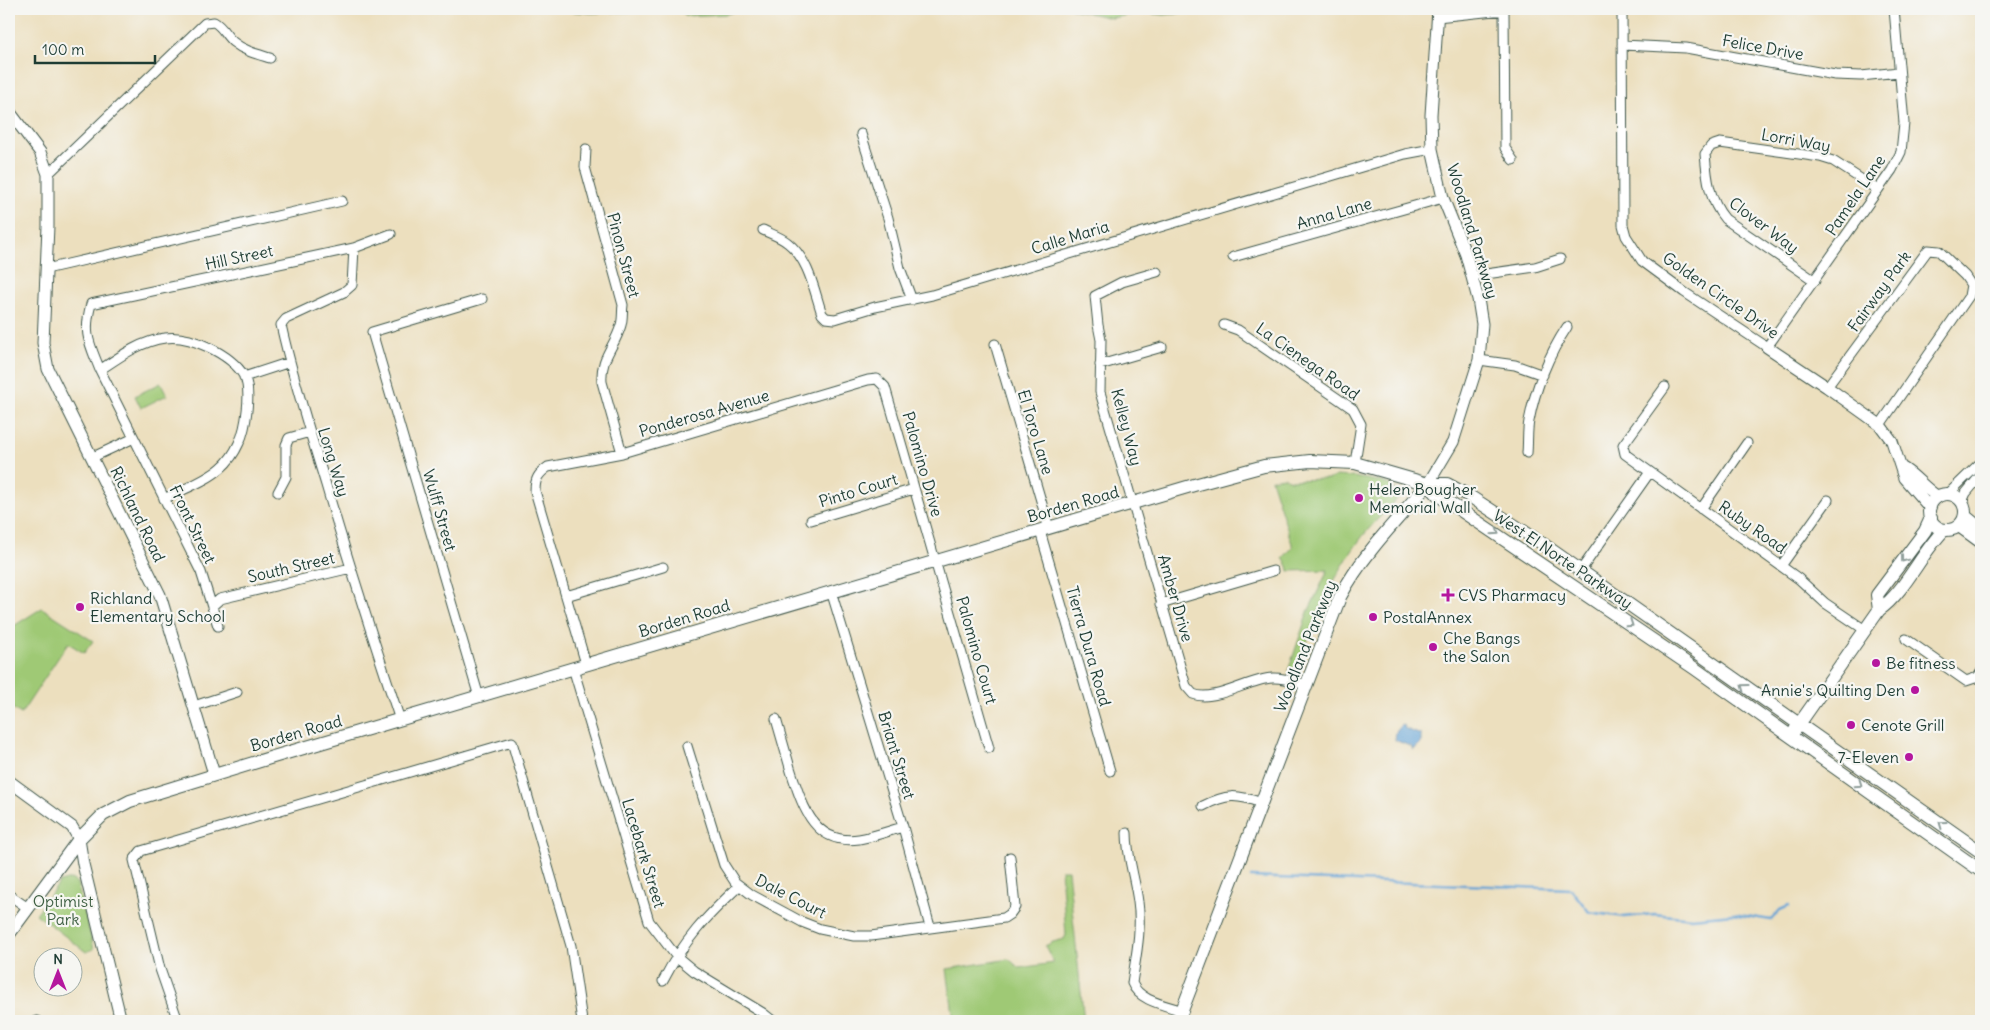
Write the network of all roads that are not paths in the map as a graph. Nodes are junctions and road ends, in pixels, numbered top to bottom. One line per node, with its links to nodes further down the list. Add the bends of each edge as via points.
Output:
1 (1622, 9): 5 (street, Golden Circle Drive)
2 (1894, 9): 7 (street, Pamela Lane)
3 (1504, 10): 4 (street); 13 (street, via 1505,148)
4 (1438, 13): 11 (street, Woodland Parkway)
5 (1622, 46): 7 (street, Felice Drive, via 1686,48 1835,75); 34 (street, Golden Circle Drive, via 1623,225 1626,236 1642,261)
6 (270, 58): 14 (street, via 248,51 234,42 214,22 205,23)
7 (1899, 72): 15 (street, Pamela Lane, via 1904,123 1901,152)
8 (9, 110): 14 (street, Richland Road, via 40,152)
9 (861, 134): 28 (street)
10 (586, 149): 48 (street, Pinon Street, via 585,167 623,305 622,324 601,373)
11 (1432, 149): 16 (street, Woodland Parkway); 28 (street, Calle Maria, via 1405,154)
12 (1705, 154): 15 (street, Lorri Way, via 1711,146 1720,143 1820,157 1833,161); 26 (street, Clover Way, via 1708,186 1717,209 1725,219)
13 (1513, 160)
14 (48, 174): 23 (street, Richland Road)
15 (1878, 190): 26 (street, Pamela Lane)
16 (1443, 198): 21 (street, Anna Lane); 25 (street, Woodland Parkway)
17 (342, 201): 23 (street)
18 (763, 230): 28 (street, Calle Maria, via 788,243 800,256 826,318 835,319)
19 (391, 234): 20 (street, Hill Street)
20 (354, 248): 29 (street, Hill Street); 36 (street, Long Way, via 352,285 281,324)
21 (1233, 257)
22 (1560, 259): 25 (street, via 1535,267)
23 (46, 269): 50 (street, Richland Road, via 43,343 48,369)
24 (1157, 272): 37 (street, Kelley Way, via 1122,282 1095,296 1102,340)
25 (1472, 276): 35 (street, Woodland Parkway, via 1482,324)
26 (1815, 281): 34 (street, Pamela Lane)
27 (482, 299): 89 (street, Wulff Street, via 372,332)
28 (912, 300)
29 (91, 304): 38 (street, Front Street, via 86,322 88,337)
30 (1224, 326): 51 (street, La Cienega Road, via 1238,330 1353,409 1361,424)
31 (1567, 326): 39 (street)
32 (995, 344): 66 (street, El Toro Lane)
33 (1162, 346): 37 (street)
34 (1767, 347): 42 (street, Golden Circle Drive)
35 (1479, 360): 39 (street, via 1515,365); 55 (street, Woodland Parkway, via 1454,442)
36 (290, 362): 40 (street); 45 (street, Long Way)
37 (1100, 365): 61 (street, Kelley Way, via 1100,392)
38 (100, 370): 40 (street, via 129,351 162,338 174,337 207,347 236,365); 46 (street, Front Street)
39 (1543, 374): 49 (street, via 1529,422)
40 (244, 377): 58 (street, via 247,395 240,443 222,467)
41 (877, 379): 48 (street, Ponderosa Avenue); 56 (street, Palomino Drive, via 885,387)
42 (1827, 386): 44 (street, Golden Circle Drive); 44 (street, Fairway Park, via 1928,250 1939,251 1971,285 1969,296)
43 (1665, 388): 53 (street, Ruby Road, via 1623,445 1625,454)
44 (1880, 425): 62 (street, Golden Circle Drive, via 1892,441 1901,467 1911,473)
45 (310, 432): 57 (street, via 289,438 286,477); 73 (street, Long Way)
46 (134, 438): 50 (street); 58 (street, Front Street)
47 (1747, 443): 63 (street)
48 (622, 453): 77 (street, Ponderosa Avenue, via 548,467 539,473 535,482)
49 (1527, 453)
50 (93, 457): 90 (street, Richland Road, via 160,595)
51 (1355, 463): 55 (main road, Borden Road); 61 (main road, Borden Road, via 1310,461 1264,466)
52 (1981, 464): 62 (street)
53 (1650, 472): 63 (street, Ruby Road); 74 (street)
54 (1981, 475): 60 (street)
55 (1428, 484): 74 (main road, West El Norte Parkway, via 1446,484 1471,497); 87 (main road, Woodland Parkway, via 1349,580); 94 (main road, West El Norte Parkway, one-way to 94, via 1438,495)
56 (914, 489): 64 (street, Pinto Court); 70 (street, Palomino Drive)
57 (278, 492)
58 (164, 499): 79 (street, Front Street, via 201,572)
59 (1828, 500): 71 (street)
60 (1962, 502): 62 (main road, via 1954,496); 65 (main road)
61 (1133, 504): 66 (main road, Borden Road); 78 (street, Amber Drive)
62 (1937, 504): 68 (main road, via 1936,526); 80 (main road, one-way to 80, via 1925,531 1877,595)
63 (1701, 509): 71 (street, Ruby Road)
64 (811, 520)
65 (1962, 521): 67 (main road); 68 (main road, via 1950,530); 69 (main road)
66 (1044, 529): 70 (main road, Borden Road); 97 (street, Tierra Dura Road)
67 (1981, 529)
68 (1944, 530): 80 (main road, via 1889,603)
69 (1981, 542)
70 (936, 561): 76 (main road, Borden Road); 96 (street, Palomino Court)
71 (1781, 566): 82 (street, Ruby Road, via 1825,603)
72 (663, 567): 77 (street)
73 (351, 568): 79 (street, South Street, via 220,599); 92 (street, Long Way)
74 (1581, 570): 93 (main road, West El Norte Parkway, one-way to 74)
75 (1273, 571): 78 (street)
76 (831, 591): 84 (main road, Borden Road); 102 (street, Briant Street)
77 (566, 596): 84 (street)
78 (1161, 604): 87 (street, Amber Drive, via 1186,686 1196,696 1271,678)
79 (212, 606): 81 (street, Front Street)
80 (1879, 610): 82 (main road)
81 (218, 626)
82 (1865, 630): 93 (main road)
83 (1906, 640): 86 (street, via 1966,681 1978,677)
84 (586, 664): 85 (main road, Borden Road)
85 (573, 668): 89 (main road, Borden Road); 113 (street, Lacebark Street, via 649,921)
86 (1981, 672)
87 (1306, 685): 100 (main road, Woodland Parkway)
88 (237, 692): 90 (street)
89 (479, 696): 92 (main road, Borden Road)
90 (194, 706): 98 (street, Richland Road)
91 (776, 719): 102 (street, via 802,806 812,822 824,832 842,839 858,839)
92 (400, 720): 98 (main road, Borden Road)
93 (1799, 725): 94 (main road); 105 (main road, West El Norte Parkway, one-way to 93)
94 (1790, 736): 107 (main road, West El Norte Parkway, one-way to 107)
95 (687, 746): 108 (street, Dale Court, via 724,865)
96 (989, 748)
97 (1110, 771)
98 (214, 774): 104 (main road, Borden Road, via 126,803 103,814)
99 (9, 781): 104 (street, via 72,826)
100 (1261, 803): 101 (street, via 1231,796); 116 (main road, Woodland Parkway)
101 (1203, 806)
102 (903, 827): 111 (street, Briant Street)
103 (1127, 833): 116 (street, via 1140,927 1132,983 1136,992)
104 (79, 840): 110 (main road, Borden Road); 117 (street)
105 (1981, 852)
106 (1010, 857): 111 (street, Dale Court, via 1015,907 1010,914 1004,918)
107 (1981, 871)
108 (739, 886): 111 (street, Dale Court, via 820,929 870,936); 113 (street, via 705,918)
109 (9, 895): 110 (street)
110 (28, 908): 112 (main road, Borden Road)
111 (930, 927)
112 (9, 934)
113 (676, 956): 114 (street); 115 (street, Lacebark Street, via 694,971)
114 (663, 980)
115 (763, 1013): 120 (street); 121 (street, Lacebark Street)
116 (1180, 1016)
117 (121, 1021)
118 (178, 1021): 119 (street, via 156,951 134,860 136,854 512,742 571,946)
119 (582, 1021)
120 (758, 1021)
121 (772, 1021)

